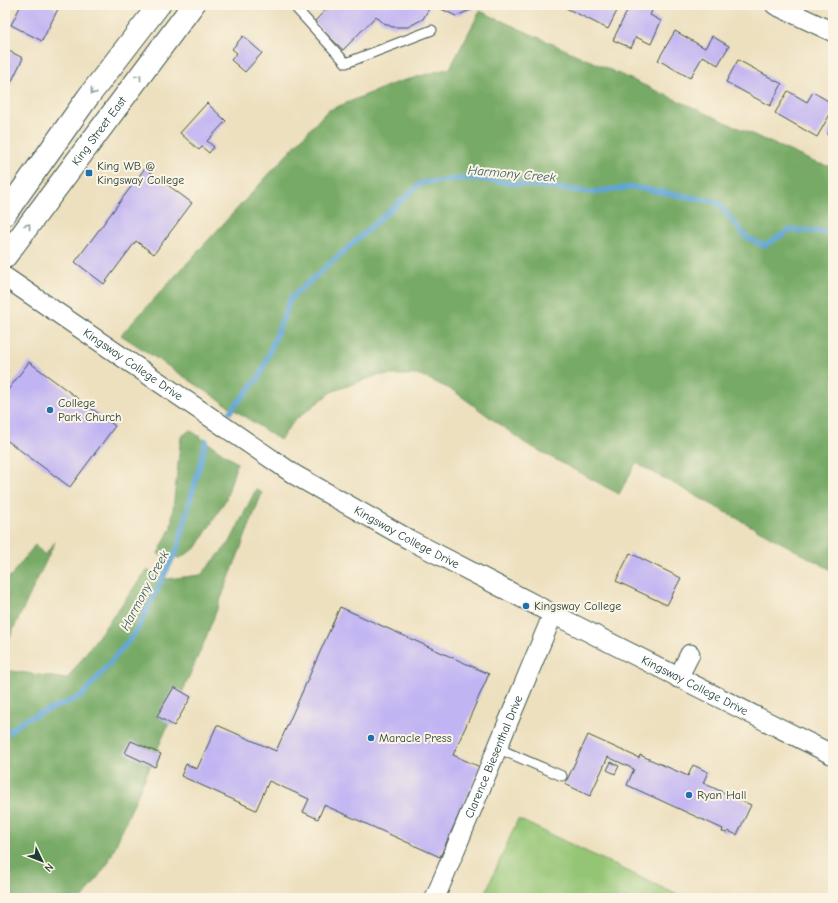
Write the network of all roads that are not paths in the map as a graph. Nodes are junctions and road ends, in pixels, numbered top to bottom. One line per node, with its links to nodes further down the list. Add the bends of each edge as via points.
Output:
1 (159, 5): 7 (main road, one-way to 7, via 88,97)
2 (193, 5): 8 (main road, King Street East, one-way to 2)
3 (293, 5): 5 (lane, via 346,63)
4 (775, 5): 6 (street)
5 (432, 30)
6 (833, 32)
7 (5, 214)
8 (5, 257)
9 (5, 277): 10 (street, Kingsway College Drive, via 295,475 410,540)
10 (553, 614): 12 (street, Kingsway College Drive); 13 (street, Clarence Biesenthal Drive)
11 (690, 654): 12 (street)
12 (678, 678): 14 (street, Kingsway College Drive)
13 (498, 748): 15 (lane); 16 (street, Clarence Biesenthal Drive)
14 (833, 755)
15 (562, 776)
16 (434, 898)

